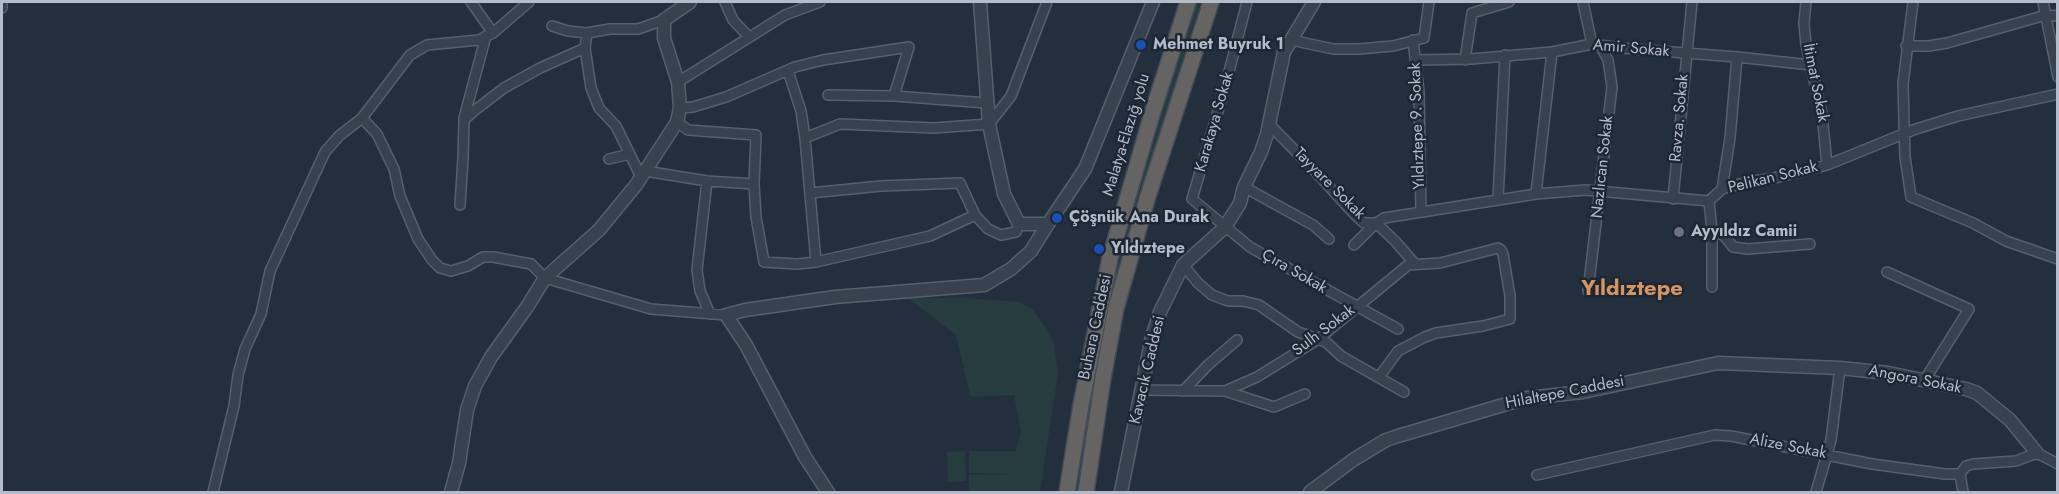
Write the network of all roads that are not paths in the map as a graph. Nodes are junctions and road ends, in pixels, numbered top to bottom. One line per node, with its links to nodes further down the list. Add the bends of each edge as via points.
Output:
1 (2, 2): 21 (street)
2 (471, 2): 27 (street)
3 (529, 2): 27 (street)
4 (690, 2): 24 (street)
5 (724, 2): 28 (street, via 733,20)
6 (820, 2): 28 (street, via 785,15)
7 (980, 2): 47 (street)
8 (1047, 2): 52 (street, via 1011,96)
9 (1153, 2): 75 (street, via 1085,169)
10 (1188, 2): 111 (highway, Malatya-Elazığ yolu, via 1110,258)
11 (1211, 2): 112 (highway, Buhara Caddesi, via 1116,308)
12 (1247, 2): 76 (street, Karakaya Sokak, via 1192,199)
13 (1314, 2): 29 (street, Kavacık Caddesi)
14 (1429, 2): 30 (street, via 1424,38)
15 (1509, 2): 39 (street, via 1472,13)
16 (1583, 2): 31 (street, Nazlıcan Sokak)
17 (1692, 2): 35 (street, Ravza. Sokak)
18 (1912, 2): 32 (street)
19 (2043, 2): 22 (street)
20 (1803, 4): 40 (street, İtimat Sokak)
21 (2, 8)
22 (2046, 15): 23 (street); 32 (street, via 1947,43); 42 (street)
23 (2058, 16)
24 (664, 20): 26 (street, via 638,29); 43 (street, via 664,38)
25 (552, 26): 26 (street)
26 (587, 33): 33 (street)
27 (490, 34): 49 (street, via 479,40 427,45 410,55); 50 (street)
28 (749, 37): 43 (street)
29 (1291, 40): 30 (street, via 1334,49 1393,46); 53 (street, Kavacık Caddesi, via 1282,58)
30 (1413, 40): 38 (street, Yıldıztepe 9. Sokak)
31 (1596, 44): 34 (street, Amir Sokak); 35 (street, Amir Sokak); 64 (street, Nazlıcan Sokak, via 1608,60 1612,87)
32 (1906, 46): 54 (street)
33 (585, 48): 50 (street, via 504,88); 56 (street, via 591,88 599,108 616,126)
34 (1552, 52): 36 (street, Amir Sokak); 66 (street)
35 (1685, 54): 37 (street, Amir Sokak); 67 (street, Ravza. Sokak)
36 (1505, 55): 39 (street, Amir Sokak); 68 (street)
37 (1737, 57): 40 (street, Amir Sokak); 63 (street)
38 (1416, 60): 39 (street, Amir Sokak); 71 (street, Yıldıztepe 9. Sokak)
39 (1465, 60)
40 (1811, 65): 58 (street, İtimat Sokak, via 1822,114)
41 (788, 70): 46 (street, via 823,60 909,47); 48 (street, via 726,97); 55 (street)
42 (2058, 77)
43 (678, 82): 48 (street)
44 (2058, 94): 54 (street, Pelikan Sokak, via 1958,116)
45 (828, 95): 46 (street)
46 (894, 96): 47 (street)
47 (987, 103): 52 (street)
48 (680, 108): 51 (street)
49 (362, 118): 86 (street, via 376,134 394,169 400,196 418,239 440,268 451,271 483,257 493,257 531,264); 108 (street, via 325,152 270,271 261,314 238,375)
50 (464, 120): 70 (street)
51 (677, 122): 59 (street); 61 (street, via 688,130 756,135)
52 (989, 124): 55 (street, via 934,128 840,124); 74 (street, via 1004,194)
53 (1269, 124): 62 (street, Kavacık Caddesi); 73 (street, Tayyare Sokak, via 1356,216 1364,223)
54 (1904, 134): 58 (street, Pelikan Sokak); 81 (street, via 1911,197 2006,241)
55 (805, 138): 65 (street)
56 (630, 154): 57 (street); 59 (street)
57 (609, 159)
58 (1827, 165): 63 (street, Pelikan Sokak)
59 (643, 174): 60 (street); 86 (street, via 599,230)
60 (707, 180): 61 (street); 90 (street, via 697,270 700,291)
61 (754, 184): 82 (street, via 764,262)
62 (1244, 187): 76 (street, Kavacık Caddesi); 78 (street, via 1312,225)
63 (1722, 189): 69 (street, Pelikan Sokak)
64 (1601, 192): 66 (street, Pelikan Sokak, via 1568,190); 67 (street, Pelikan Sokak); 88 (street, Nazlıcan Sokak)
65 (810, 193): 72 (street, via 960,183); 82 (street)
66 (1536, 194): 68 (street, Pelikan Sokak)
67 (1673, 199): 69 (street, Pelikan Sokak)
68 (1498, 200): 71 (street, Pelikan Sokak)
69 (1709, 201): 77 (street)
70 (460, 205)
71 (1421, 212): 73 (street, Pelikan Sokak)
72 (975, 214): 74 (street, via 988,229 1001,235 1016,232); 82 (street, via 930,236)
73 (1376, 223): 80 (street); 83 (street, Tayyare Sokak)
74 (1019, 224): 75 (street)
75 (1048, 224): 91 (street, via 1031,250 1011,269 984,285 835,297)
76 (1226, 227): 84 (street, Kavacık Caddesi); 89 (street, Çıra Sokak, via 1250,247)
77 (1712, 231): 79 (street, via 1720,233 1733,247 1748,249); 87 (street)
78 (1329, 239)
79 (1810, 244)
80 (1354, 245)
81 (2058, 259)
82 (816, 262)
83 (1415, 264): 89 (street, Sulh Sokak, via 1408,265); 96 (street, Sulh Sokak, via 1440,263 1498,248 1503,254 1510,319 1425,337 1398,351)
84 (1183, 265): 94 (street, via 1212,296 1259,305); 98 (street, Kavacık Caddesi, via 1160,312)
85 (1887, 272): 97 (street, via 1969,309)
86 (545, 278): 90 (street, via 651,309); 109 (street, via 475,386)
87 (1712, 287)
88 (1588, 291)
89 (1357, 307): 92 (street, Çıra Sokak); 94 (street, Sulh Sokak)
90 (710, 314): 91 (street)
91 (726, 315): 110 (street)
92 (1398, 329)
93 (1237, 340): 99 (street)
94 (1317, 340): 96 (street); 100 (street, Sulh Sokak, via 1257,377)
95 (1840, 368): 97 (street, Angora Sokak); 104 (street); 114 (street, Hilaltepe Caddesi, via 1718,363 1583,392 1527,398 1386,440)
96 (1379, 377): 101 (street)
97 (1924, 381): 103 (street, Angora Sokak, via 1977,393 2010,420)
98 (1142, 390): 99 (street, Sulh Sokak); 113 (street, Kavacık Caddesi)
99 (1183, 391): 100 (street, Sulh Sokak)
100 (1225, 391): 102 (street, via 1274,408)
101 (1404, 392)
102 (1305, 394)
103 (2037, 453): 105 (street); 106 (street, Alize Sokak, via 2016,461 1973,464)
104 (1827, 454): 106 (street, Alize Sokak, via 1872,464); 107 (street, Alize Sokak, via 1715,435); 115 (street)
105 (2058, 464)
106 (1960, 474): 116 (street)
107 (1537, 475)
108 (213, 492)
109 (451, 492)
110 (828, 492)
111 (1067, 492)
112 (1086, 492)
113 (1121, 492)
114 (1310, 492)
115 (1816, 492)
116 (1963, 492)

